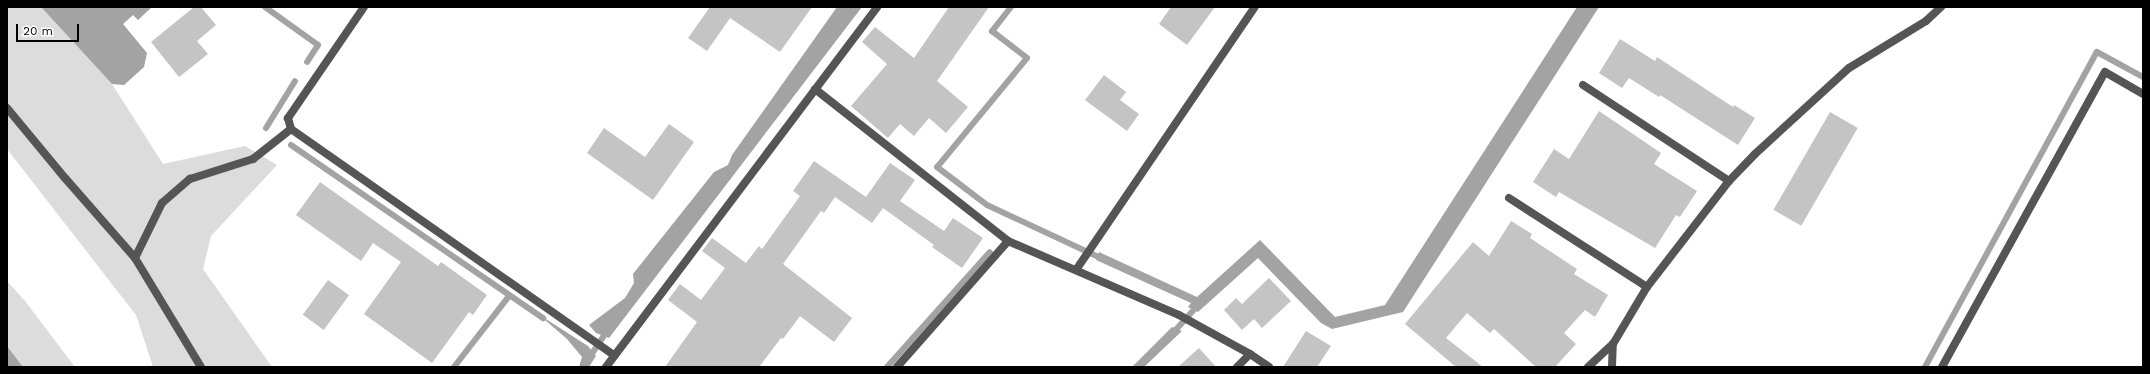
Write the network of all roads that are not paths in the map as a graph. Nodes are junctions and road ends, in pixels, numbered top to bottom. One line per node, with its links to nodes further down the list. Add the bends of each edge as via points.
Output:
1 (364, 7): 9 (street, via 288,118)
2 (877, 7): 6 (street)
3 (1255, 7): 14 (street)
4 (1941, 7): 10 (street, via 1926,21 1849,68)
5 (1582, 85): 10 (street)
6 (815, 90): 12 (street); 18 (street)
7 (2143, 94): 26 (street, via 2105,72)
8 (7, 108): 13 (street)
9 (291, 129): 13 (street, via 253,159 190,179 162,203); 18 (street)
10 (1729, 181): 15 (street)
11 (1509, 198): 15 (street)
12 (1008, 241): 14 (street); 21 (street)
13 (135, 258): 19 (street)
14 (1076, 270): 17 (street, via 1196,323)
15 (1647, 287): 16 (street)
16 (1613, 344): 24 (street); 25 (street)
17 (1250, 354): 22 (street); 23 (street)
18 (614, 356): 20 (street)
19 (201, 367)
20 (606, 367)
21 (897, 367)
22 (1237, 367)
23 (1269, 367)
24 (1588, 367)
25 (1612, 367)
26 (1942, 367)

